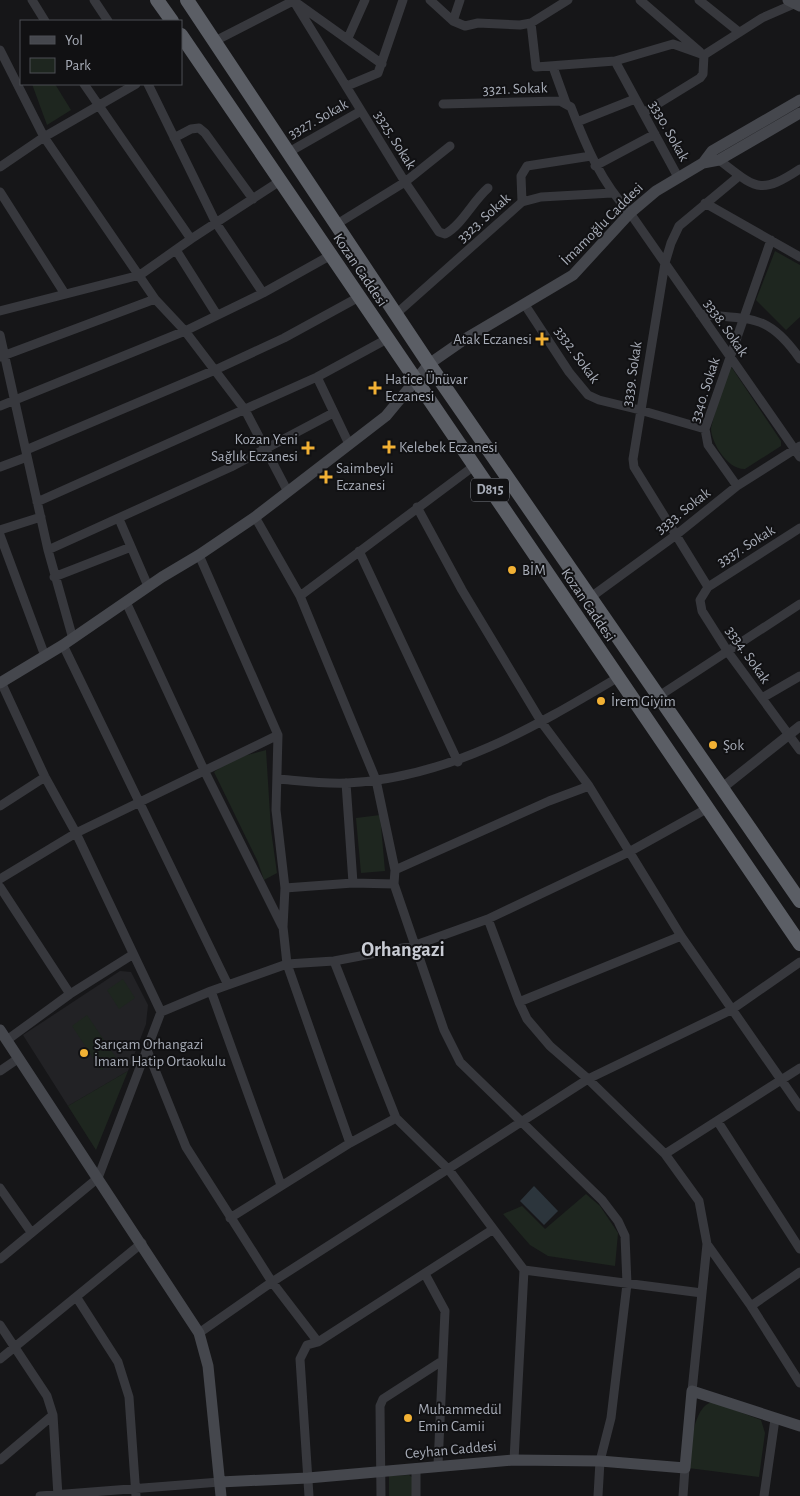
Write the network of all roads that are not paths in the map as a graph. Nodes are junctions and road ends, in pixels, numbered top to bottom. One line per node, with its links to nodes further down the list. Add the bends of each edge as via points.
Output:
1 (32, 0): 14 (street)
2 (94, 0): 15 (street)
3 (158, 0): 16 (highway)
4 (187, 0): 21 (highway, Kozan Caddesi / D815)
5 (293, 0): 20 (street); 21 (street); 31 (street, 3325. Sokak)
6 (365, 0): 20 (street)
7 (403, 0): 26 (street)
8 (430, 0): 17 (street)
9 (460, 0): 17 (street)
10 (568, 0): 18 (street)
11 (640, 0): 24 (street)
12 (699, 0): 19 (street)
13 (794, 3): 19 (street)
14 (44, 20)
15 (107, 20)
16 (171, 20)
17 (453, 21): 18 (street, via 465,26)
18 (531, 22): 27 (street, via 536,67)
19 (739, 32): 24 (street)
20 (348, 38): 26 (street)
21 (215, 41): 45 (highway, Kozan Caddesi / D815)
22 (0, 50): 42 (street)
23 (185, 50): 56 (highway, Kozan Caddesi / D815)
24 (704, 55): 25 (street, via 674,44); 38 (street, via 700,78)
25 (615, 61): 27 (street); 32 (street, 3330. Sokak)
26 (382, 64): 31 (street, via 378,74)
27 (553, 67): 34 (street)
28 (85, 85): 36 (street)
29 (134, 85): 36 (street)
30 (148, 85): 43 (street)
31 (347, 86): 37 (street, 3325. Sokak)
32 (635, 99): 38 (street, 3330. Sokak); 40 (street)
33 (800, 100): 48 (main road, via 712,151)
34 (566, 103): 35 (street, 3321. Sokak); 40 (street, 3321. Sokak, via 571,106)
35 (442, 104)
36 (97, 105): 42 (street); 67 (street)
37 (361, 111): 45 (street, 3327. Sokak); 57 (street, 3325. Sokak)
38 (643, 113): 41 (street, 3330. Sokak)
39 (800, 113): 47 (main road, İmamoğlu Caddesi)
40 (577, 122): 46 (street, 3321. Sokak)
41 (655, 134): 49 (street); 53 (street, 3330. Sokak)
42 (44, 137): 50 (street); 73 (street)
43 (174, 138): 61 (street, via 199,128); 65 (street)
44 (450, 146): 57 (street)
45 (289, 152): 66 (highway, Kozan Caddesi / D815)
46 (590, 156): 49 (street, 3321. Sokak); 62 (street, via 527,166 521,176)
47 (719, 160): 48 (main road, İmamoğlu Caddesi); 54 (street)
48 (703, 163): 53 (main road, İmamoğlu Caddesi)
49 (596, 166): 60 (street, 3338. Sokak)
50 (0, 167)
51 (800, 169): 52 (street)
52 (790, 175): 54 (street, via 765,187); 55 (street)
53 (678, 176): 64 (main road, İmamoğlu Caddesi)
54 (739, 176): 63 (street, 3339. Sokak)
55 (800, 179)
56 (280, 181): 61 (street); 70 (highway, Kozan Caddesi / D815)
57 (405, 182): 58 (street, 3325. Sokak, via 435,228 445,234); 66 (street)
58 (488, 188)
59 (0, 192): 75 (street)
60 (612, 193): 62 (street, 3323. Sokak, via 541,197); 64 (street, 3338. Sokak)
61 (253, 199): 65 (street)
62 (522, 202): 80 (street, 3323. Sokak)
63 (705, 203): 68 (street); 72 (street, 3339. Sokak, via 679,226)
64 (630, 213): 72 (street, 3338. Sokak); 78 (main road, İmamoğlu Caddesi, via 573,275)
65 (216, 223): 67 (street); 74 (street)
66 (337, 224): 80 (highway, Kozan Caddesi / D815)
67 (191, 239): 69 (street)
68 (771, 240): 71 (street); 83 (street, 3340. Sokak)
69 (176, 250): 73 (street); 82 (street)
70 (331, 255): 74 (street); 76 (highway, Kozan Caddesi / D815)
71 (800, 257)
72 (665, 263): 81 (street, 3338. Sokak); 97 (street, 3339. Sokak)
73 (140, 275): 75 (street); 77 (street)
74 (263, 293): 82 (street)
75 (65, 294): 79 (street)
76 (359, 297): 86 (highway, Kozan Caddesi / D815); 91 (street, via 284,338)
77 (155, 298): 84 (street); 87 (street)
78 (525, 305): 90 (main road, İmamoğlu Caddesi); 97 (street, 3332. Sokak, via 588,395)
79 (0, 311)
80 (396, 314): 90 (highway, Kozan Caddesi / D815)
81 (700, 314): 83 (street); 88 (street, 3338. Sokak)
82 (217, 315): 84 (street)
83 (744, 319): 88 (street, 3340. Sokak); 89 (street, via 762,322 775,329)
84 (185, 331): 91 (street); 94 (street)
85 (0, 335): 87 (street)
86 (387, 339): 92 (street); 93 (highway, Kozan Caddesi / D815)
87 (3, 357): 94 (street)
88 (730, 357): 99 (street, 3340. Sokak); 101 (street, 3338. Sokak)
89 (800, 359)
90 (429, 364): 93 (main road, İmamoğlu Caddesi); 126 (highway, Kozan Caddesi / D815)
91 (215, 370): 96 (street); 103 (street)
92 (317, 377): 96 (street); 98 (street)
93 (415, 381): 100 (main road, İmamoğlu Caddesi, via 386,416); 106 (highway, Kozan Caddesi / D815)
94 (15, 402): 95 (street); 103 (street)
95 (0, 406)
96 (245, 410): 102 (street); 109 (street)
97 (640, 410): 99 (street, 3332. Sokak); 117 (street, 3339. Sokak, via 634,467)
98 (333, 413): 100 (street); 102 (street)
99 (705, 429): 107 (street, 3340. Sokak, via 708,446)
100 (349, 444): 108 (main road, İmamoğlu Caddesi)
101 (797, 447): 104 (street, 3338. Sokak); 107 (street, 3333. Sokak)
102 (266, 448): 108 (street); 113 (street)
103 (27, 453): 105 (street); 109 (street)
104 (800, 457)
105 (0, 466)
106 (474, 466): 110 (street); 133 (highway, Kozan Caddesi / D815)
107 (737, 486): 117 (street, 3333. Sokak)
108 (288, 492): 112 (main road, İmamoğlu Caddesi)
109 (37, 502): 111 (street)
110 (417, 507): 120 (street); 137 (street, via 462,590)
111 (40, 517): 115 (street); 119 (street)
112 (255, 517): 121 (main road, İmamoğlu Caddesi); 125 (street)
113 (119, 519): 118 (street); 119 (street)
114 (800, 528): 124 (street, 3337. Sokak)
115 (0, 530)
116 (0, 535): 131 (street)
117 (676, 536): 124 (street, 3339. Sokak); 126 (street, 3333. Sokak)
118 (131, 546): 122 (street); 123 (street)
119 (48, 550): 122 (street)
120 (359, 551): 125 (street); 142 (street)
121 (199, 556): 123 (main road, İmamoğlu Caddesi); 139 (street)
122 (54, 577): 129 (street)
123 (148, 586): 127 (main road, İmamoğlu Caddesi)
124 (708, 586): 130 (street, 3334. Sokak, via 700,600 702,611)
125 (300, 596): 146 (street)
126 (591, 597): 135 (highway, Kozan Caddesi / D815)
127 (126, 602): 129 (main road, İmamoğlu Caddesi); 143 (street)
128 (800, 604): 130 (street)
129 (68, 642): 131 (main road, İmamoğlu Caddesi); 150 (street)
130 (728, 652): 135 (street); 136 (street, 3334. Sokak)
131 (45, 656): 134 (main road, İmamoğlu Caddesi)
132 (800, 676): 136 (street)
133 (617, 678): 137 (street); 152 (highway, Kozan Caddesi / D815)
134 (0, 681): 144 (street)
135 (659, 696): 149 (highway, Kozan Caddesi / D815)
136 (762, 698): 140 (street, 3334. Sokak)
137 (542, 723): 142 (street); 148 (street)
138 (800, 726): 140 (street)
139 (278, 735): 143 (street); 145 (street)
140 (790, 735): 141 (street, 3334. Sokak); 149 (street)
141 (800, 750)
142 (458, 762): 146 (street)
143 (204, 770): 150 (street); 163 (street)
144 (45, 777): 151 (street); 153 (street)
145 (278, 779): 147 (street); 160 (street, via 276,810)
146 (376, 780): 147 (street); 155 (street)
147 (346, 783): 157 (street)
148 (589, 786): 154 (street); 155 (street)
149 (722, 788): 161 (highway, Kozan Caddesi / D815)
150 (139, 801): 153 (street); 171 (street)
151 (0, 806)
152 (708, 808): 154 (street); 165 (highway, Kozan Caddesi / D815)
153 (76, 833): 156 (street); 167 (street)
154 (629, 852): 162 (street); 164 (street)
155 (395, 870): 158 (street)
156 (0, 879)
157 (353, 883): 158 (street); 160 (street)
158 (394, 884): 166 (street)
159 (0, 887): 173 (street)
160 (285, 888): 163 (street)
161 (800, 902)
162 (488, 919): 166 (street); 174 (street)
163 (283, 927): 170 (street)
164 (681, 936): 174 (street); 175 (street)
165 (800, 944)
166 (413, 946): 168 (street); 187 (street, via 444,1030 460,1062)
167 (132, 955): 173 (street); 176 (street)
168 (334, 961): 170 (street); 186 (street)
169 (800, 962): 175 (street)
170 (287, 964): 171 (street); 189 (street)
171 (228, 985): 172 (street)
172 (210, 991): 176 (street); 193 (street)
173 (70, 994): 178 (street)
174 (519, 1002): 183 (street, via 527,1019 550,1046)
175 (731, 1010): 183 (street); 184 (street)
176 (161, 1012): 179 (street)
177 (0, 1030): 178 (main road)
178 (7, 1040): 180 (main road)
179 (147, 1050): 192 (street); 195 (street, via 186,1147)
180 (19, 1058): 182 (street); 192 (main road)
181 (800, 1068): 184 (street)
182 (0, 1071)
183 (588, 1078): 187 (street); 190 (street)
184 (782, 1080): 185 (street); 188 (street)
185 (800, 1107)
186 (396, 1118): 189 (street); 191 (street)
187 (519, 1122): 191 (street); 206 (street, via 602,1200 618,1221 626,1236)
188 (718, 1122): 190 (street); 200 (street)
189 (350, 1142): 193 (street)
190 (665, 1154): 199 (street, via 699,1201)
191 (449, 1170): 196 (street); 205 (street)
192 (98, 1178): 197 (street); 198 (main road)
193 (281, 1185): 195 (street)
194 (0, 1188): 197 (street)
195 (230, 1218): 205 (street)
196 (492, 1230): 202 (street); 204 (street)
197 (31, 1232): 201 (street)
198 (142, 1243): 208 (street); 211 (main road)
199 (707, 1244): 207 (street); 209 (street)
200 (800, 1249)
201 (0, 1259)
202 (524, 1270): 206 (street); 222 (street)
203 (800, 1272): 209 (street)
204 (425, 1274): 212 (street); 215 (street, via 445,1311)
205 (272, 1282): 211 (street); 212 (street)
206 (627, 1284): 207 (street); 223 (street, via 611,1418)
207 (702, 1293): 217 (street)
208 (78, 1298): 213 (street); 230 (street, via 118,1362 129,1397)
209 (751, 1306): 216 (street)
210 (0, 1326): 213 (street)
211 (199, 1333): 229 (main road, via 208,1366)
212 (318, 1342): 228 (street, via 307,1345 300,1359)
213 (16, 1347): 214 (street); 218 (street, via 47,1396)
214 (0, 1359)
215 (442, 1361): 224 (street); 227 (street, via 383,1399 380,1406)
216 (800, 1383)
217 (692, 1391): 219 (main road); 226 (main road)
218 (53, 1415): 221 (street); 231 (street)
219 (775, 1418): 220 (main road); 239 (street)
220 (800, 1426)
221 (0, 1460)
222 (514, 1460): 223 (main road, Ceyhan Caddesi); 224 (main road, Ceyhan Caddesi)
223 (600, 1461): 226 (main road, Ceyhan Caddesi); 237 (street)
224 (438, 1465): 225 (main road, Ceyhan Caddesi)
225 (416, 1468): 227 (main road, Ceyhan Caddesi); 236 (street)
226 (685, 1468): 238 (street)
227 (381, 1472): 228 (main road, Ceyhan Caddesi); 235 (street)
228 (308, 1478): 229 (main road, Ceyhan Caddesi); 234 (street)
229 (220, 1482): 230 (street); 233 (main road)
230 (136, 1493): 231 (street)
231 (58, 1495): 232 (street)
232 (40, 1496)
233 (221, 1496)
234 (309, 1496)
235 (381, 1496)
236 (416, 1496)
237 (598, 1496)
238 (683, 1496)
239 (764, 1496)

